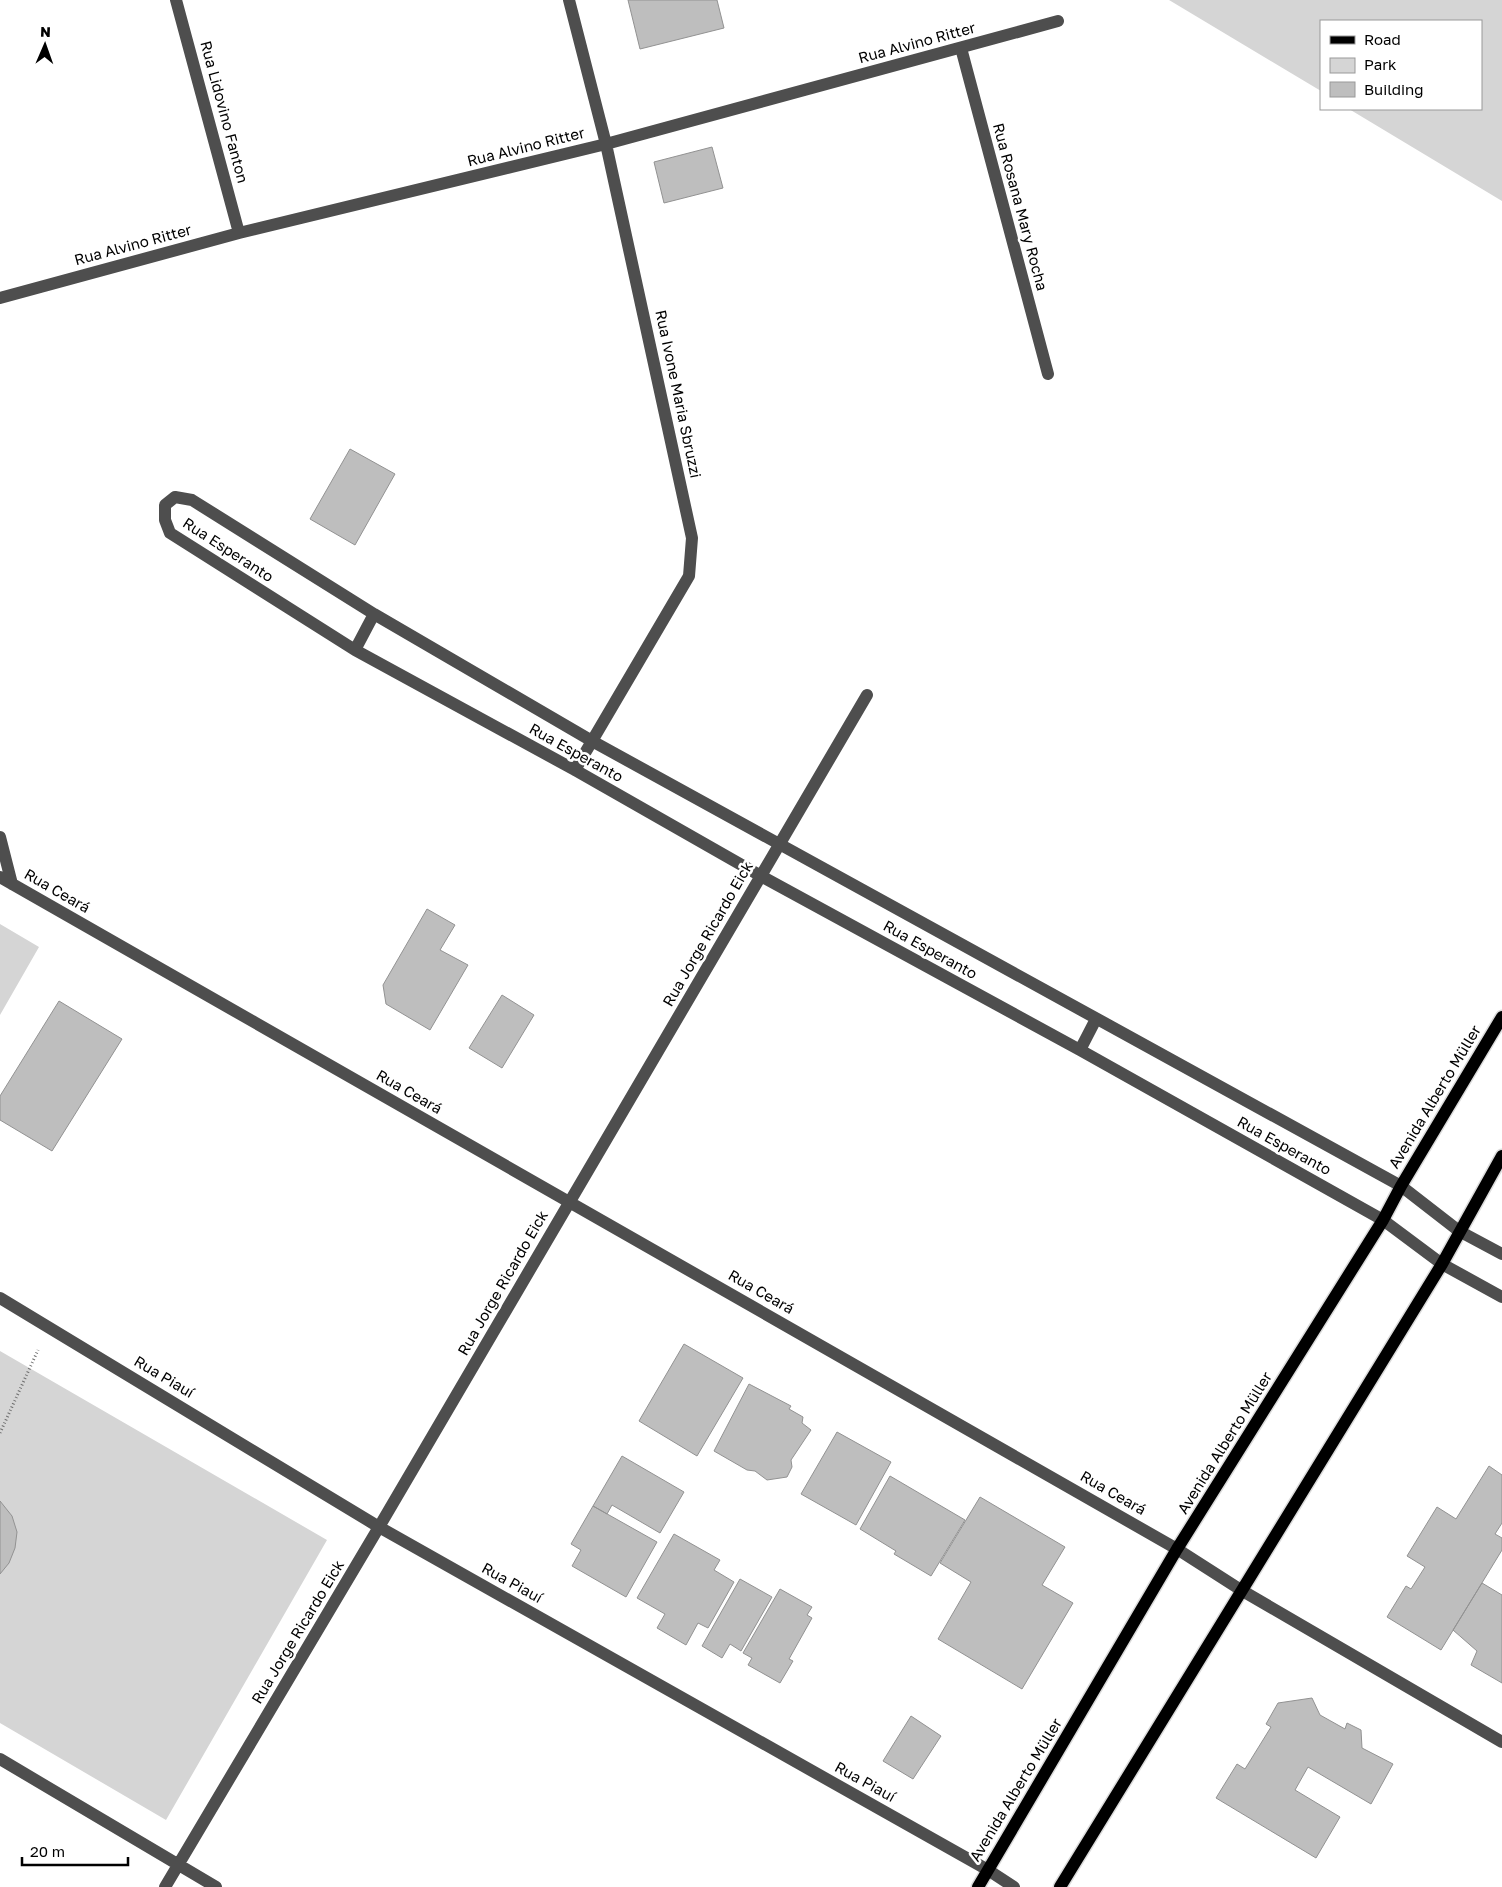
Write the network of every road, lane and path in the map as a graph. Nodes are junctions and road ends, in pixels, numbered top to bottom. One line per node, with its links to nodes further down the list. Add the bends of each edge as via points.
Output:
1 (176, 0): 6 (street, Rua Lidovino Fanton)
2 (569, 0): 5 (street, Rua Ivone Maria Sbruzzi)
3 (1058, 21): 4 (street, Rua Alvino Ritter)
4 (961, 48): 5 (street, Rua Alvino Ritter); 8 (street, Rua Rosana Mary Rocha)
5 (606, 144): 6 (street, Rua Alvino Ritter); 12 (street, Rua Ivone Maria Sbruzzi, via 692,538 689,576)
6 (239, 233): 7 (street, Rua Alvino Ritter)
7 (0, 298)
8 (1048, 374)
9 (374, 614): 10 (street); 10 (street, Rua Esperanto, via 192,500 175,497 165,504 165,520 170,533); 12 (street, Rua Esperanto)
10 (355, 650): 13 (street, Rua Esperanto)
11 (866, 695): 15 (street, Rua Jorge Ricardo Eick)
12 (592, 741): 13 (street, Rua Ivone Maria Sbruzzi); 15 (street, Rua Esperanto)
13 (575, 770): 16 (street, Rua Esperanto)
14 (0, 836): 18 (street)
15 (778, 844): 16 (street, Rua Jorge Ricardo Eick); 20 (street, Rua Esperanto)
16 (761, 876): 21 (street, Rua Esperanto); 24 (street, Rua Jorge Ricardo Eick)
17 (0, 877): 18 (street, Rua Ceará)
18 (12, 884): 24 (street, Rua Ceará)
19 (1502, 1017): 23 (main road, Avenida Alberto Müller)
20 (1096, 1019): 21 (street); 23 (street, Rua Esperanto)
21 (1080, 1050): 25 (street, Rua Esperanto)
22 (1502, 1156): 26 (main road)
23 (1401, 1186): 25 (main road, Avenida Alberto Müller); 26 (street, Rua Esperanto)
24 (569, 1202): 33 (street, Rua Jorge Ricardo Eick); 34 (street, Rua Ceará)
25 (1383, 1220): 28 (street, Rua Esperanto); 34 (main road, Avenida Alberto Müller)
26 (1459, 1231): 27 (street, Rua Esperanto); 28 (main road)
27 (1502, 1254)
28 (1442, 1264): 29 (street, Rua Esperanto); 35 (main road)
29 (1502, 1297)
30 (0, 1298): 31 (street, Rua Piauí)
31 (49, 1326): 32 (path); 33 (street, Rua Piauí)
32 (0, 1433)
33 (380, 1527): 38 (street, Rua Jorge Ricardo Eick); 39 (street, Rua Piauí)
34 (1177, 1549): 35 (street, Rua Ceará); 39 (main road, Avenida Alberto Müller)
35 (1241, 1590): 36 (street, Rua Ceará); 44 (main road)
36 (1502, 1742)
37 (0, 1759): 38 (street)
38 (178, 1864): 40 (street, Rua Jorge Ricardo Eick); 41 (street)
39 (988, 1870): 42 (main road, Avenida Alberto Müller); 43 (street, Rua Piauí)
40 (165, 1887)
41 (216, 1887)
42 (978, 1887)
43 (1014, 1887)
44 (1060, 1887)

